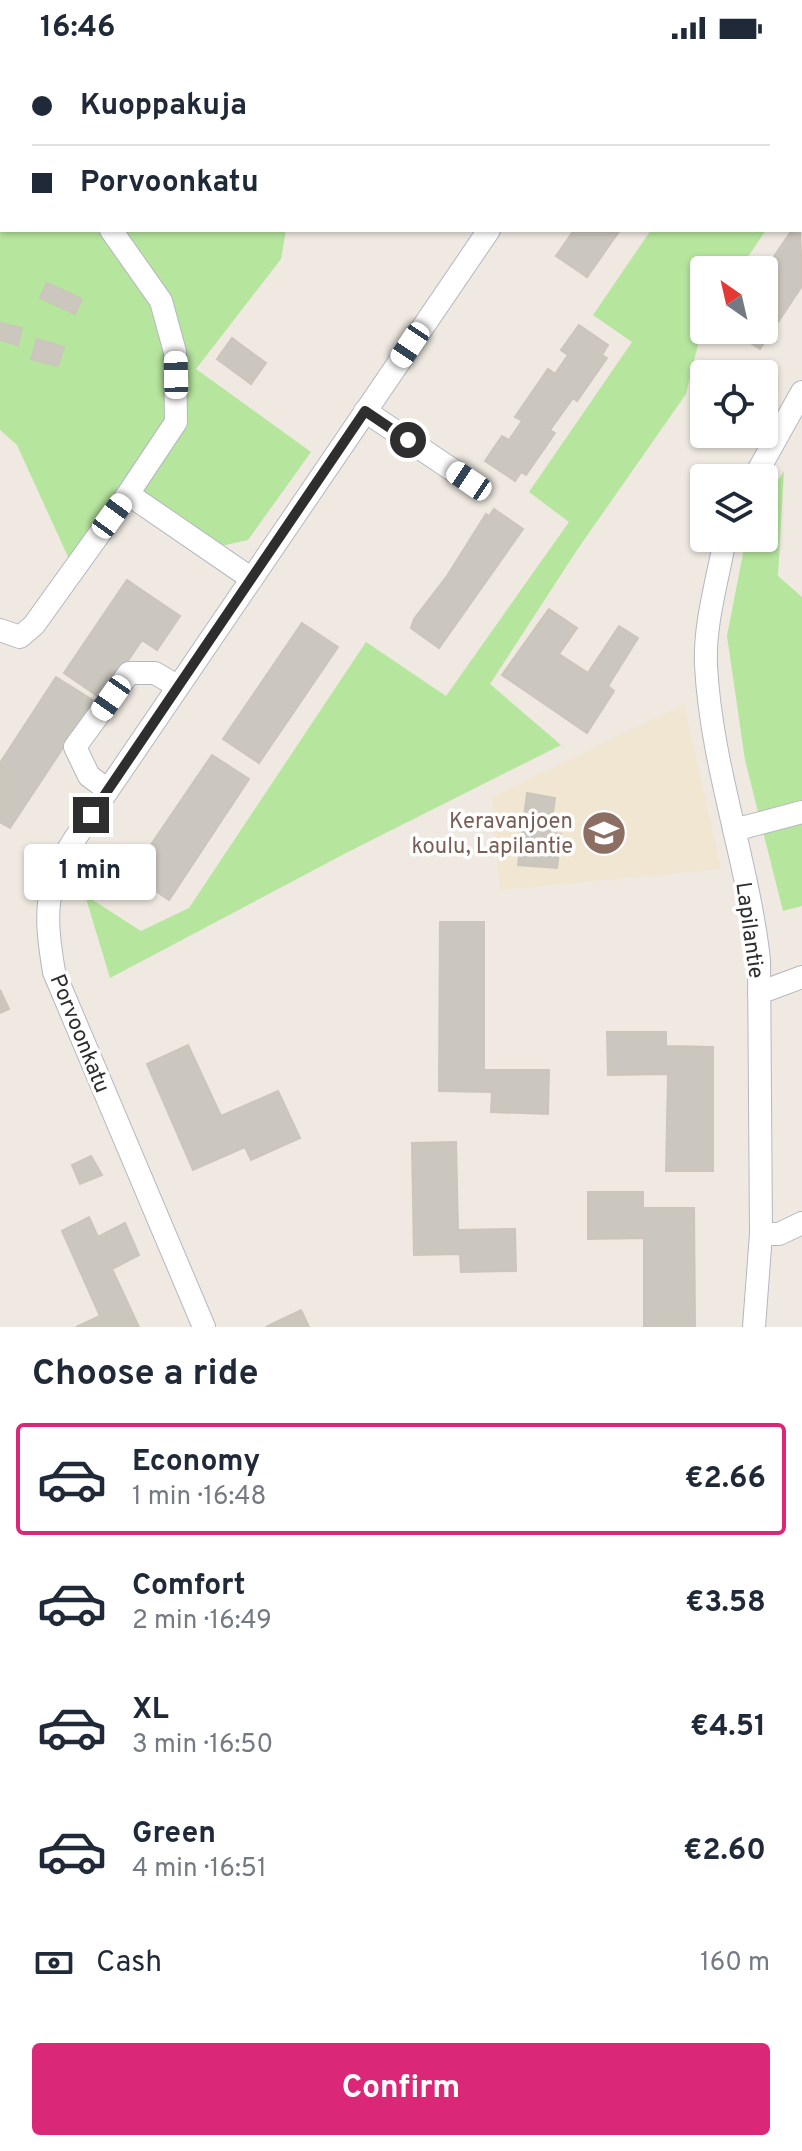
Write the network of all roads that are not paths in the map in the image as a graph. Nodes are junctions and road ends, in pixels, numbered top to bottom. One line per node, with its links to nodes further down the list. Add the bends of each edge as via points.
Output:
1 (112, 232): 7 (street, via 161,301 175,352 176,422)
2 (488, 232): 4 (street, Porvoonkatu)
3 (802, 392): 5 (street)
4 (365, 411): 6 (street); 9 (street, Porvoonkatu)
5 (762, 464)
6 (469, 481)
7 (128, 494): 9 (street); 10 (street, via 34,625 20,637)
8 (723, 552): 14 (street, Lapilantie, via 705,662)
9 (252, 579): 11 (street, Porvoonkatu)
10 (0, 630)
11 (177, 686): 12 (street, Porvoonkatu); 12 (street, via 155,673 129,673 75,747 89,776)
12 (108, 790): 19 (street, Porvoonkatu, via 59,864 47,896 54,972)
13 (802, 812): 14 (street)
14 (734, 830): 16 (street, Lapilantie, via 755,925)
15 (802, 977): 16 (street)
16 (759, 993): 18 (street, Lapilantie)
17 (802, 1223): 18 (street, via 779,1234)
18 (761, 1234): 20 (street, Lapilantie)
19 (204, 1327)
20 (754, 1327)

